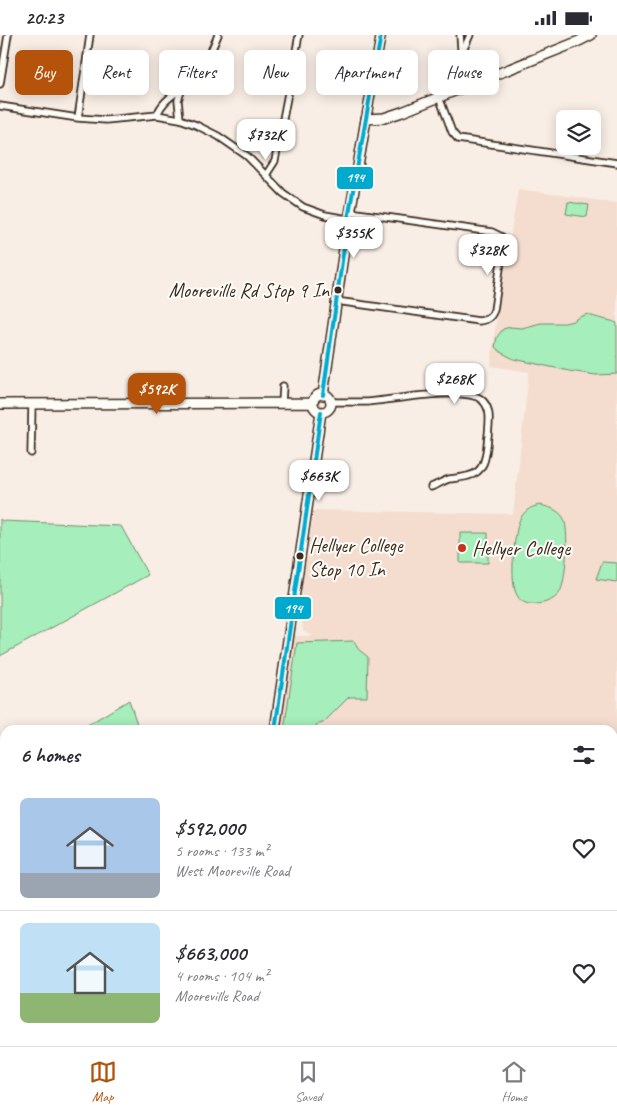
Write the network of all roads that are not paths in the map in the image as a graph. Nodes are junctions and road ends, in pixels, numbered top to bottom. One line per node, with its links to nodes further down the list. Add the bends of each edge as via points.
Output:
1 (8, 35): 13 (street)
2 (90, 35): 20 (street)
3 (218, 35): 9 (street)
4 (299, 35): 24 (street, via 275,161)
5 (381, 35): 22 (street)
6 (460, 35): 10 (street)
7 (470, 35): 11 (street)
8 (591, 35): 12 (main road)
9 (211, 50)
10 (461, 50)
11 (463, 50)
12 (499, 73)
13 (0, 84)
14 (172, 95): 19 (street, via 160,107)
15 (180, 95): 21 (street)
16 (443, 95): 17 (main road)
17 (438, 97): 22 (main road, via 384,118); 23 (street, via 458,139)
18 (0, 106): 20 (street)
19 (157, 115): 20 (street, via 106,120); 21 (street)
20 (78, 118)
21 (180, 119): 24 (street, via 218,136)
22 (366, 119): 25 (main road)
23 (617, 163)
24 (266, 175): 25 (street, via 303,207 325,215)
25 (349, 215): 26 (main road); 26 (street, via 492,232 502,237 494,309 487,320 479,321)
26 (336, 301): 28 (main road)
27 (283, 386): 30 (street)
28 (323, 395): 29 (main road); 31 (main road, via 317,396)
29 (330, 402): 34 (main road, via 328,409); 36 (street, via 368,402 430,395 473,395 483,401 489,411 489,421 482,468 474,475 449,479)
30 (282, 403): 31 (main road); 32 (main road)
31 (313, 403): 34 (main road)
32 (32, 404): 33 (main road); 35 (street)
33 (0, 405)
34 (321, 412): 37 (main road)
35 (31, 453)
36 (431, 487)
37 (276, 725)

